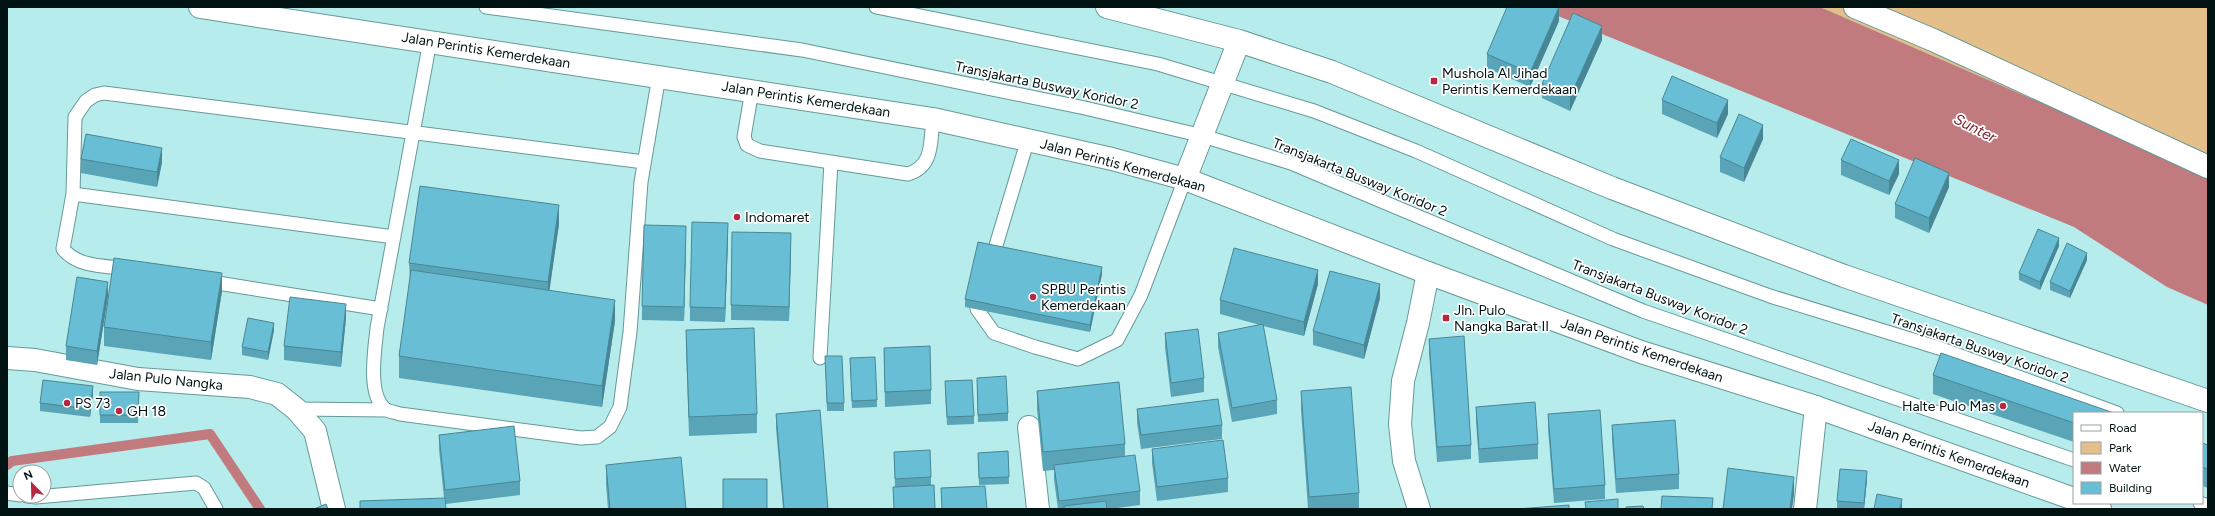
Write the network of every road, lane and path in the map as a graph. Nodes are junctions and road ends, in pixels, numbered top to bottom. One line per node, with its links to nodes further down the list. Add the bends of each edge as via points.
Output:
1 (200, 7): 7 (main road, Jalan Perintis Kemerdekaan)
2 (486, 7): 13 (lane, Transjakarta Busway Koridor 2, via 802,50 1085,108)
3 (876, 7): 9 (lane, Transjakarta Busway Koridor 2, via 1158,64)
4 (1107, 7): 6 (main road)
5 (1855, 7): 17 (main road, via 1933,40)
6 (1239, 40): 9 (main road); 29 (main road, via 1332,72 1612,188 1844,276)
7 (430, 41): 8 (main road, Jalan Perintis Kemerdekaan); 12 (lane)
8 (659, 76): 10 (main road, Jalan Perintis Kemerdekaan); 15 (lane)
9 (1221, 82): 13 (main road); 33 (lane, Transjakarta Busway Koridor 2, via 1314,111 1416,151 1613,239 1770,296 1939,348)
10 (752, 90): 11 (main road, Jalan Perintis Kemerdekaan); 16 (lane, via 744,137 747,145 760,151)
11 (933, 119): 14 (main road, Jalan Perintis Kemerdekaan); 16 (lane, via 926,162 919,171 908,174)
12 (413, 132): 15 (lane); 19 (lane, via 104,93 86,100 75,118); 20 (lane)
13 (1203, 136): 18 (main road); 35 (lane, Transjakarta Busway Koridor 2, via 1291,163 1643,311)
14 (1028, 139): 18 (main road, Jalan Perintis Kemerdekaan); 21 (lane)
15 (644, 162): 32 (lane, via 630,332 620,407 610,428 597,437 581,438 400,414)
16 (831, 162): 28 (lane)
17 (2208, 167)
18 (1185, 179): 23 (main road, Jalan Perintis Kemerdekaan); 26 (lane, via 1141,295 1117,340 1078,359 1035,348 994,332)
19 (73, 194): 20 (lane); 22 (lane, via 63,249 69,256 84,264)
20 (394, 237): 25 (lane)
21 (994, 252)
22 (140, 271)
23 (1428, 273): 30 (main road, Jalan Perintis Kemerdekaan, via 1640,352); 42 (main road, via 1403,381 1400,424 1404,461)
24 (194, 279): 25 (lane)
25 (381, 309): 32 (lane, via 374,354 374,391 379,403)
26 (977, 309)
27 (7, 358): 31 (main road, Jalan Pulo Nangka, via 35,360 138,379 250,387 277,394)
28 (820, 358)
29 (2208, 401)
30 (1816, 407): 37 (main road, Jalan Perintis Kemerdekaan); 43 (main road)
31 (296, 409): 32 (lane); 40 (main road, Jalan Pulo Nangka, via 315,431)
32 (387, 410)
33 (2114, 412)
34 (1029, 428): 41 (main road)
35 (2073, 460)
36 (52, 496): 39 (lane, via 196,483 204,488)
37 (2073, 502)
38 (2081, 504): 44 (main road, Jalan Perintis Kemerdekaan)
39 (216, 509)
40 (334, 509)
41 (1038, 509)
42 (1420, 509)
43 (1805, 509)
44 (2100, 509)

